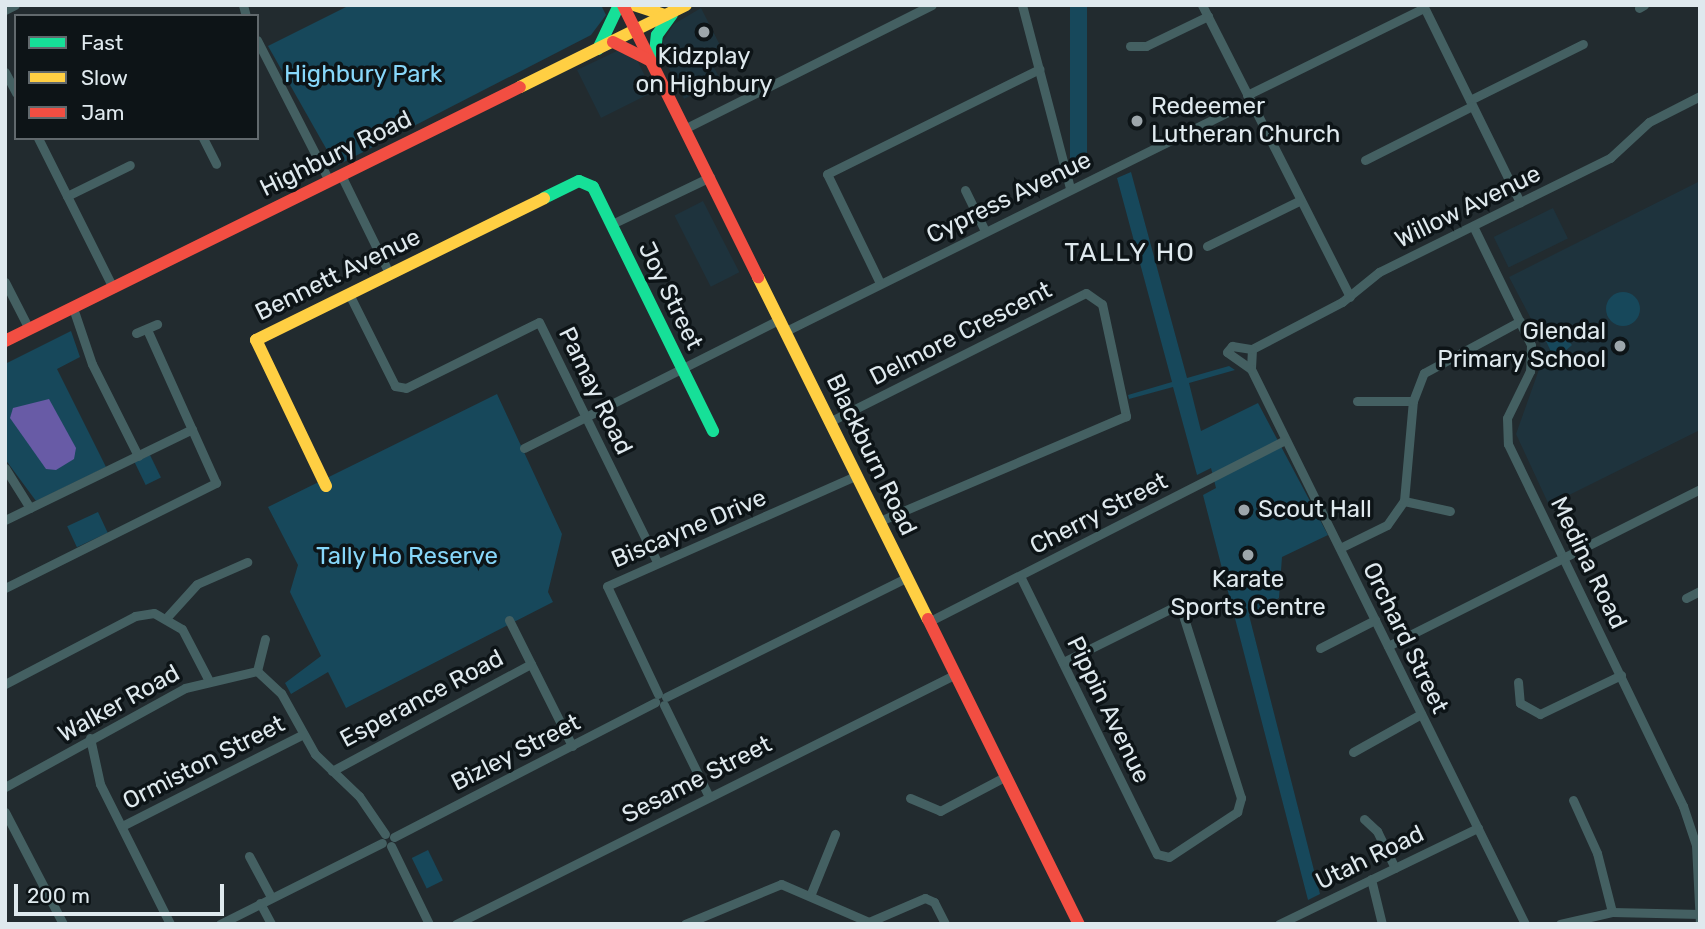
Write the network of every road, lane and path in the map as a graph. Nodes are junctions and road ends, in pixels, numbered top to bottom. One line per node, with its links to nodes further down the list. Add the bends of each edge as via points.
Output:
1 (15, 5): 8 (street)
2 (621, 5): 11 (main road, Blackburn Road); 16 (main road)
3 (634, 5): 9 (main road)
4 (932, 5): 24 (street)
5 (1022, 5): 18 (street)
6 (1202, 5): 10 (street)
7 (1423, 6): 22 (street, Cypress Avenue); 23 (street)
8 (5, 10)
9 (676, 10): 11 (main road, Highbury Road); 17 (main road, via 657,35)
10 (1208, 16): 15 (street, via 1146,46); 22 (street)
11 (636, 29): 12 (main road, Highbury Road); 17 (main road, Blackburn Road)
12 (613, 41): 16 (main road, Highbury Road); 17 (main road, via 639,51)
13 (259, 44): 31 (street)
14 (1583, 44): 23 (street)
15 (1130, 46)
16 (598, 48): 31 (main road, Highbury Road)
17 (655, 66): 24 (main road, Blackburn Road)
18 (1039, 69): 33 (street); 44 (street, via 827,174)
19 (5, 72): 20 (street)
20 (14, 89)
21 (1700, 96): 37 (street, Willow Avenue, via 1649,122 1611,158)
22 (1248, 98): 33 (street, Cypress Avenue); 36 (street)
23 (1471, 103): 27 (street); 37 (street)
24 (686, 128): 30 (main road, Blackburn Road)
25 (39, 140): 35 (street)
26 (204, 140): 28 (street)
27 (1365, 160)
28 (216, 164)
29 (130, 165): 35 (street)
30 (710, 177): 38 (street); 49 (main road, Blackburn Road)
31 (335, 178): 42 (street); 45 (main road, Highbury Road)
32 (587, 181): 38 (main road, Joy Street); 42 (main road, Bennett Avenue)
33 (1070, 188): 40 (street, Cypress Avenue)
34 (965, 190): 40 (street)
35 (67, 197): 45 (street)
36 (1299, 201): 41 (street); 47 (street)
37 (1520, 202): 39 (street, Willow Avenue)
38 (612, 224): 58 (main road, Joy Street)
39 (1474, 226): 47 (street, Willow Avenue, via 1379,272); 50 (street, Medina Road)
40 (985, 231): 44 (street, Cypress Avenue)
41 (1207, 246)
42 (389, 273): 46 (main road, Bennett Avenue)
43 (5, 282): 52 (street)
44 (880, 283): 53 (street, Cypress Avenue)
45 (113, 288): 48 (main road, Highbury Road)
46 (349, 294): 62 (street, Pamay Road, via 395,386 406,388 539,322); 71 (main road, Bennett Avenue, via 256,340)
47 (1350, 297): 57 (street, Willow Avenue)
48 (73, 308): 52 (main road, Highbury Road); 68 (street, via 92,364)
49 (780, 318): 53 (main road, Blackburn Road); 58 (street)
50 (1520, 321): 61 (street, via 1434,364 1417,381); 79 (street, Medina Road, via 1532,363 1512,403 1507,436)
51 (157, 324): 54 (street)
52 (29, 330): 56 (main road, Highbury Road)
53 (786, 331): 63 (main road, Blackburn Road)
54 (148, 332): 55 (street); 64 (street)
55 (136, 333)
56 (5, 341)
57 (1252, 349): 59 (street, Orchard Street); 59 (street, Orchard Street, via 1232,346 1227,352)
58 (681, 367): 62 (street); 65 (main road, Joy Street)
59 (1251, 369): 66 (street, Orchard Street)
60 (1357, 401): 61 (street)
61 (1413, 401): 73 (street)
62 (586, 416): 67 (street); 81 (street, Pamay Road)
63 (831, 421): 70 (main road, Blackburn Road); 77 (street, Delmore Crescent, via 1086,293 1102,303 1126,416)
64 (192, 429): 68 (street); 84 (street, via 216,478 213,487)
65 (713, 430)
66 (1286, 440): 78 (street, Orchard Street); 82 (street, Cherry Street)
67 (524, 448)
68 (138, 456): 74 (street)
69 (5, 468): 74 (street)
70 (858, 475): 77 (main road, Blackburn Road); 81 (street, Biscayne Drive)
71 (326, 486)
72 (1700, 489): 79 (street)
73 (1404, 501): 75 (street); 78 (street, via 1387,525)
74 (30, 508): 76 (street)
75 (1450, 511)
76 (5, 520)
77 (880, 521): 83 (main road, Blackburn Road)
78 (1340, 548): 89 (street, Orchard Street)
79 (1564, 557): 92 (street); 98 (street, Medina Road)
80 (247, 562): 87 (street, via 197,584)
81 (657, 562): 102 (street, Biscayne Drive, via 607,586)
82 (1020, 576): 90 (street, Cherry Street); 94 (street, Pippin Avenue)
83 (908, 577): 90 (main road, Blackburn Road); 102 (street, Bizley Street)
84 (5, 588)
85 (1700, 591): 86 (street)
86 (1684, 599)
87 (168, 616): 99 (street); 101 (street, via 135,616)
88 (509, 620): 95 (street)
89 (1375, 620): 92 (street, Orchard Street); 93 (street)
90 (930, 621): 97 (main road, Blackburn Road)
91 (265, 639): 96 (street)
92 (1388, 646): 103 (street, Orchard Street)
93 (1320, 648)
94 (1063, 662): 94 (street, Pippin Avenue, via 1163,858 1231,818 1241,798 1182,611 1172,608)
95 (531, 664): 106 (street); 108 (street, Esperance Road)
96 (257, 671): 99 (street, Walker Road); 104 (street, via 281,693)
97 (956, 674): 109 (main road, Blackburn Road); 111 (street, Sesame Street)
98 (1621, 675): 100 (street, via 1540,714 1520,703); 127 (street, Medina Road, via 1696,845)
99 (208, 679): 105 (street, Walker Road)
100 (1518, 682)
101 (5, 684)
102 (661, 700): 106 (street, Bizley Street); 111 (street)
103 (1421, 714): 107 (street); 117 (street, Orchard Street)
104 (303, 734): 108 (street); 116 (street, Ormiston Street)
105 (90, 738): 110 (street, Walker Road); 116 (street, via 100,784)
106 (572, 746): 119 (street, Bizley Street)
107 (1353, 752)
108 (332, 771): 119 (street)
109 (1006, 776): 112 (street, via 940,811); 136 (main road, Blackburn Road)
110 (5, 787)
111 (708, 795): 133 (street, Sesame Street)
112 (910, 798)
113 (1573, 800): 126 (street, via 1597,853)
114 (5, 812): 128 (street)
115 (1364, 819): 121 (street, via 1377,831)
116 (122, 825): 129 (street)
117 (1478, 828): 121 (street, Utah Road); 139 (street, Orchard Street)
118 (835, 834): 123 (street)
119 (388, 840): 124 (street, Bizley Street); 132 (street)
120 (249, 856): 124 (street)
121 (1395, 868): 122 (street, Utah Road)
122 (1371, 879): 137 (street, Utah Road); 138 (street)
123 (810, 896): 134 (street, via 775,885); 135 (street, via 869,922 925,898 934,902)
124 (271, 897): 125 (street, Bizley Street)
125 (260, 903): 130 (street, Bizley Street); 131 (street)
126 (1612, 912): 127 (street); 140 (street)
127 (1700, 914): 141 (street, Medina Road)
128 (63, 924)
129 (170, 924)
130 (220, 924)
131 (271, 924)
132 (429, 924)
133 (456, 924)
134 (685, 924)
135 (945, 924)
136 (1079, 924)
137 (1279, 924)
138 (1382, 924)
139 (1525, 924)
140 (1560, 924)
141 (1700, 924)

